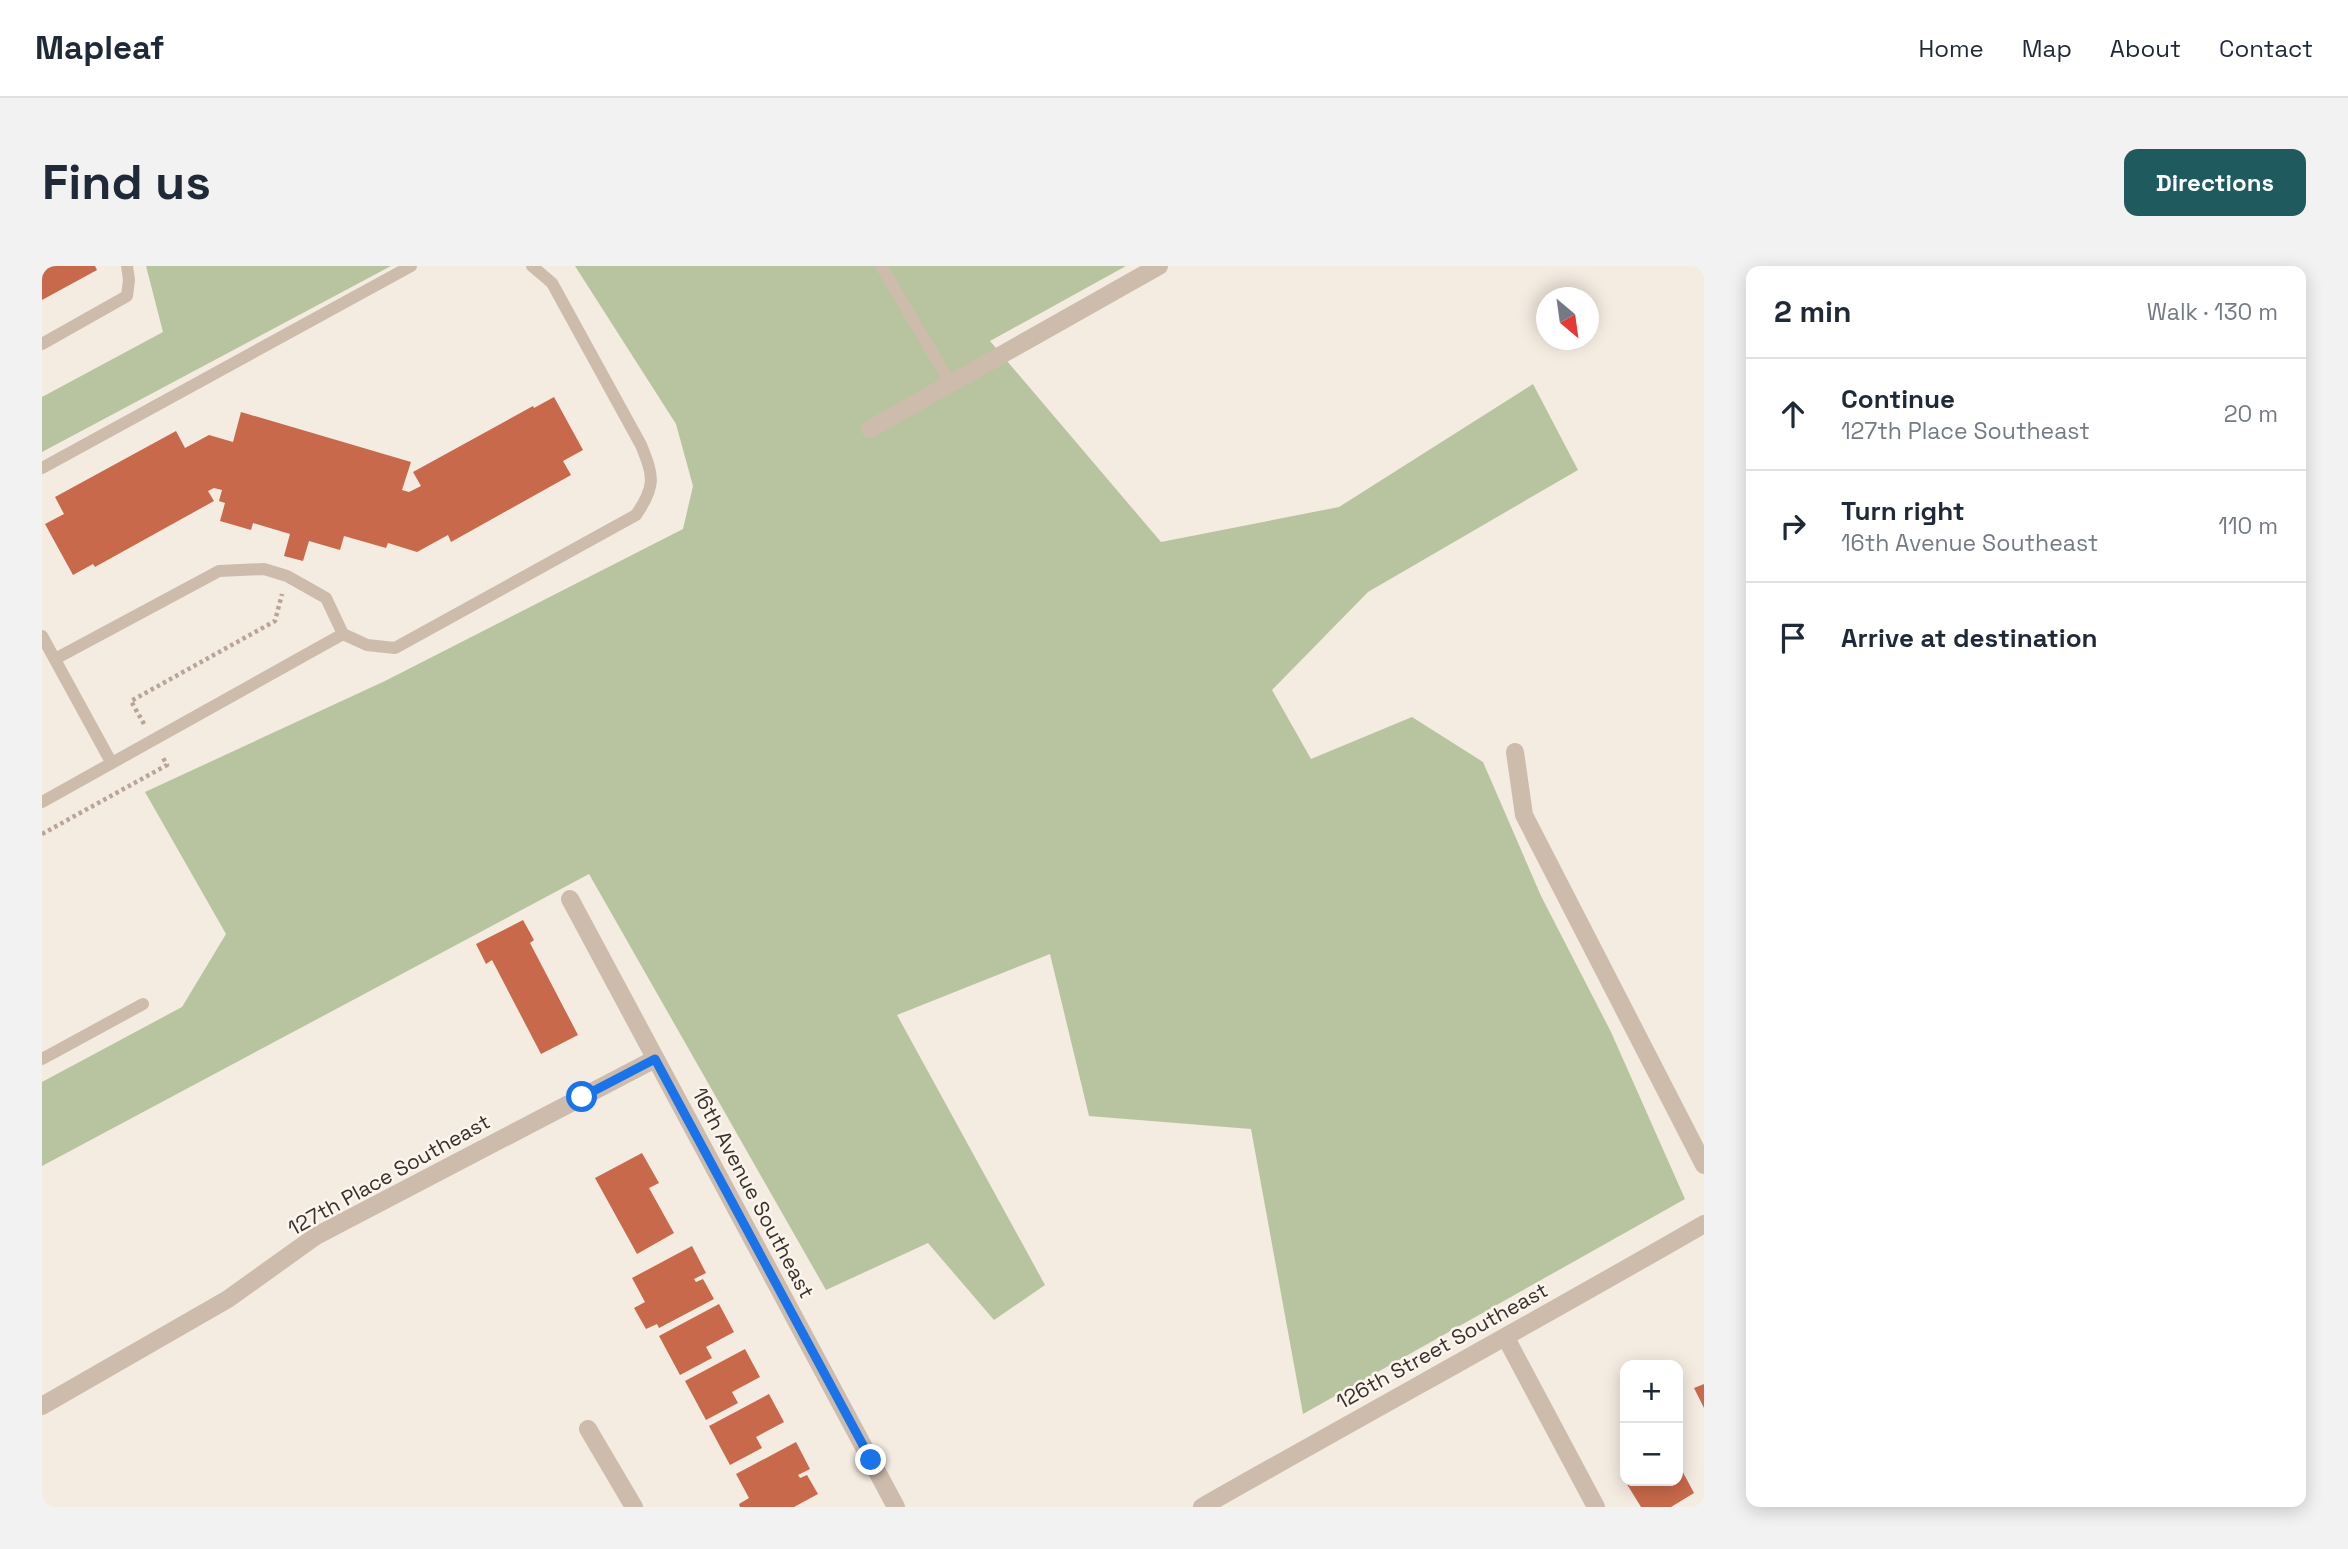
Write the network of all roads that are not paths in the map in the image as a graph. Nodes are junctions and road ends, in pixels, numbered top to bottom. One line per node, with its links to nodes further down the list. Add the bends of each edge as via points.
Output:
1 (127, 266): 6 (lane, via 127,296)
2 (411, 266): 9 (lane)
3 (532, 266): 10 (lane, via 552,283 641,445 652,470 649,496 636,515 395,648 367,645)
4 (881, 266): 7 (lane)
5 (1159, 266): 7 (street)
6 (42, 344)
7 (951, 384): 8 (street)
8 (870, 429)
9 (42, 468)
10 (343, 634): 12 (lane, via 326,598 288,576 264,569 219,571); 14 (lane)
11 (42, 636): 12 (lane)
12 (55, 659): 14 (lane)
13 (1515, 752): 20 (street, via 1524,816)
14 (111, 762): 15 (lane)
15 (42, 802)
16 (570, 900): 19 (street, 16th Avenue Southeast)
17 (143, 1004): 18 (lane)
18 (42, 1059)
19 (655, 1059): 23 (street, 127th Place Southeast, via 316,1236 228,1299); 26 (street, 16th Avenue Southeast)
20 (1704, 1165)
21 (1704, 1224): 22 (street, 126th Street Southeast)
22 (1506, 1338): 27 (street, 126th Street Southeast); 28 (street)
23 (42, 1406)
24 (588, 1429): 25 (street)
25 (635, 1507)
26 (896, 1507)
27 (1202, 1507)
28 (1596, 1507)

